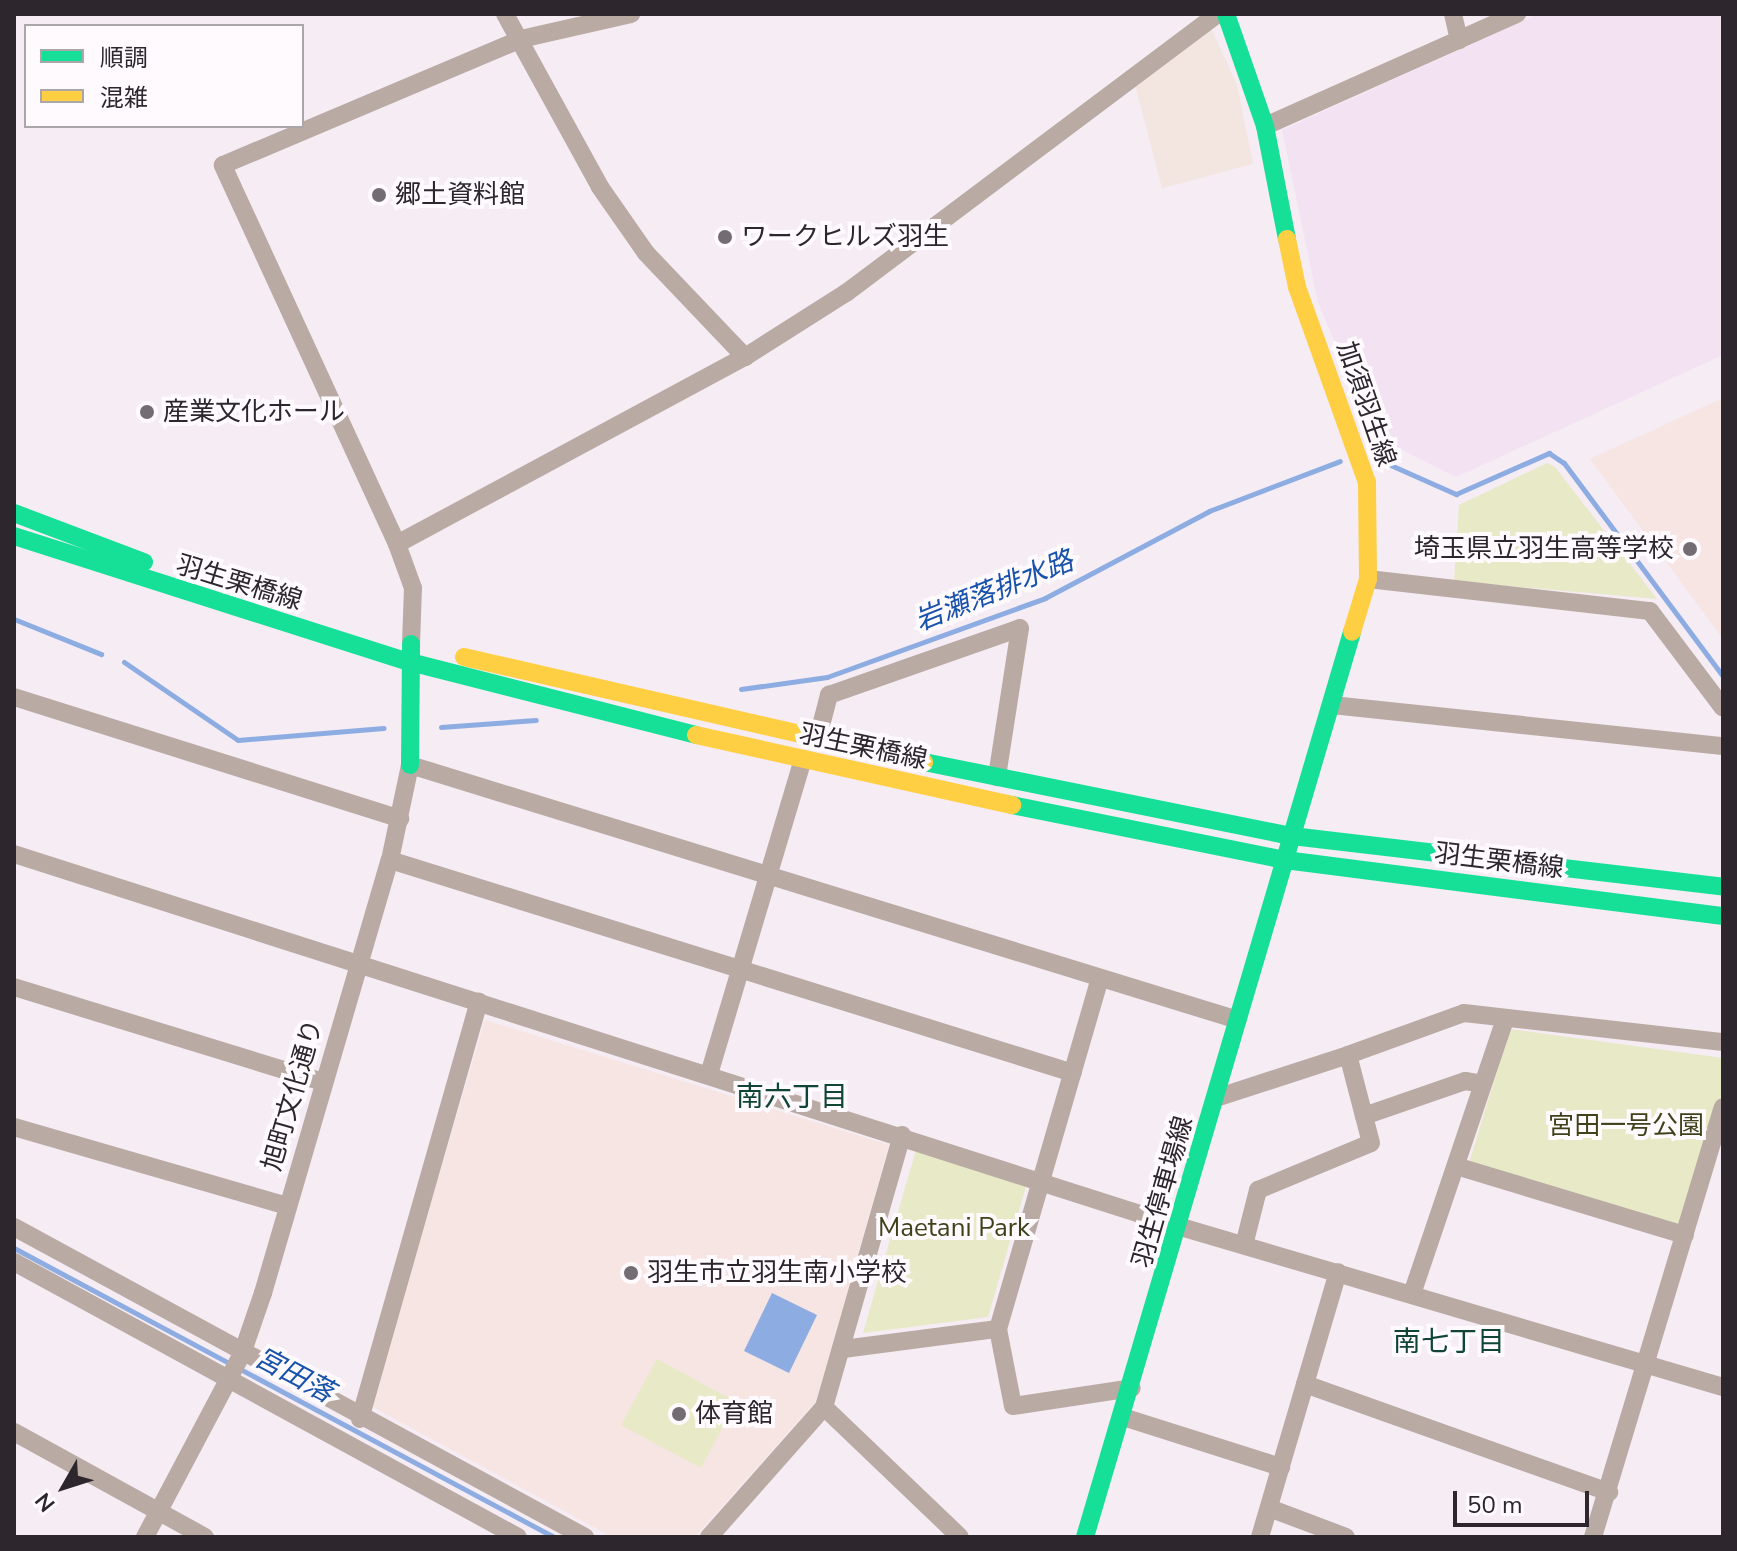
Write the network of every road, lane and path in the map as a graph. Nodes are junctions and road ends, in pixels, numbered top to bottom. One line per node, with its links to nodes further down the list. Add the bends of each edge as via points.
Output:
1 (505, 14): 7 (street)
2 (631, 14): 7 (street)
3 (1218, 14): 10 (street, via 846,293)
4 (1226, 14): 9 (main road, 加須羽生線)
5 (1453, 14): 8 (street)
6 (1517, 14): 8 (street)
7 (521, 39): 10 (street, via 600,187 646,253); 13 (street, via 223,165)
8 (1459, 40): 9 (street)
9 (1265, 126): 14 (main road, 加須羽生線, via 1297,287 1367,482)
10 (745, 357): 13 (street)
11 (14, 513): 15 (main road, 羽生栗橋線)
12 (14, 536): 15 (main road, 羽生栗橋線)
13 (397, 544): 15 (street, via 413,588)
14 (1368, 579): 17 (main road, 加須羽生線); 18 (street, via 1650,611)
15 (411, 653): 19 (main road, 羽生栗橋線); 21 (main road, 羽生栗橋線); 22 (main road, 旭町文化通り)
16 (14, 697): 24 (street)
17 (1332, 705): 20 (street); 25 (main road, 加須羽生線)
18 (1723, 708)
19 (817, 741): 23 (main road, 羽生栗橋線); 23 (street, via 829,695 1020,628)
20 (1723, 746)
21 (802, 762): 28 (main road, 羽生栗橋線); 29 (street)
22 (410, 765): 24 (street, 旭町文化通り); 29 (street)
23 (997, 777): 25 (main road, 羽生栗橋線)
24 (400, 819): 27 (street, 旭町文化通り)
25 (1292, 836): 28 (main road, 加須羽生線); 30 (main road, 羽生栗橋線)
26 (14, 854): 32 (street)
27 (390, 860): 32 (street, 旭町文化通り); 33 (street)
28 (1285, 860): 31 (main road, 羽生栗橋線); 37 (main road, 羽生停車場線)
29 (768, 875): 33 (street); 34 (street)
30 (1723, 887)
31 (1723, 916)
32 (358, 963): 36 (street); 43 (street, 旭町文化通り)
33 (740, 968): 41 (street); 42 (street)
34 (1099, 981): 37 (street); 42 (street)
35 (14, 987): 43 (street)
36 (479, 1002): 41 (street); 70 (street)
37 (1238, 1020): 45 (main road, 羽生停車場線)
38 (1505, 1020): 39 (street); 40 (street, via 1464,1013); 44 (street)
39 (1723, 1042)
40 (1348, 1055): 45 (street); 47 (street)
41 (710, 1071): 49 (street)
42 (1073, 1073): 51 (street)
43 (322, 1082): 52 (street, 旭町文化通り)
44 (1483, 1084): 47 (street, via 1465,1081); 50 (street)
45 (1216, 1098): 54 (main road, 羽生停車場線)
46 (1723, 1107): 55 (street)
47 (1364, 1116): 56 (street, via 1371,1143 1258,1190)
48 (14, 1127): 52 (street)
49 (902, 1135): 51 (street); 61 (street)
50 (1456, 1166): 55 (street); 59 (street)
51 (1041, 1182): 54 (street); 60 (street)
52 (288, 1206): 62 (street, 旭町文化通り)
53 (14, 1227): 62 (street)
54 (1181, 1227): 56 (street); 67 (main road, 羽生停車場線)
55 (1685, 1235): 63 (street)
56 (1244, 1245): 58 (street)
57 (14, 1262): 64 (street)
58 (1338, 1272): 59 (street); 65 (street)
59 (1412, 1294): 63 (street)
60 (998, 1329): 61 (street); 67 (street, via 1013,1406)
61 (843, 1349): 68 (street)
62 (242, 1354): 64 (street, 旭町文化通り); 70 (street)
63 (1647, 1365): 66 (street); 73 (street)
64 (228, 1380): 75 (street, 旭町文化通り); 78 (street)
65 (1305, 1384): 72 (street); 73 (street)
66 (1723, 1387)
67 (1132, 1388): 69 (main road, 羽生停車場線)
68 (824, 1407): 80 (street); 81 (street)
69 (1123, 1417): 72 (street); 82 (main road, 羽生停車場線)
70 (360, 1419): 79 (street)
71 (14, 1432): 75 (street)
72 (1281, 1467): 74 (street)
73 (1609, 1492): 85 (street)
74 (1269, 1508): 83 (street); 84 (street)
75 (159, 1513): 76 (street, 旭町文化通り); 77 (street)
76 (145, 1537)
77 (205, 1537)
78 (518, 1537)
79 (585, 1537)
80 (709, 1537)
81 (960, 1537)
82 (1085, 1537)
83 (1260, 1537)
84 (1346, 1537)
85 (1593, 1537)

